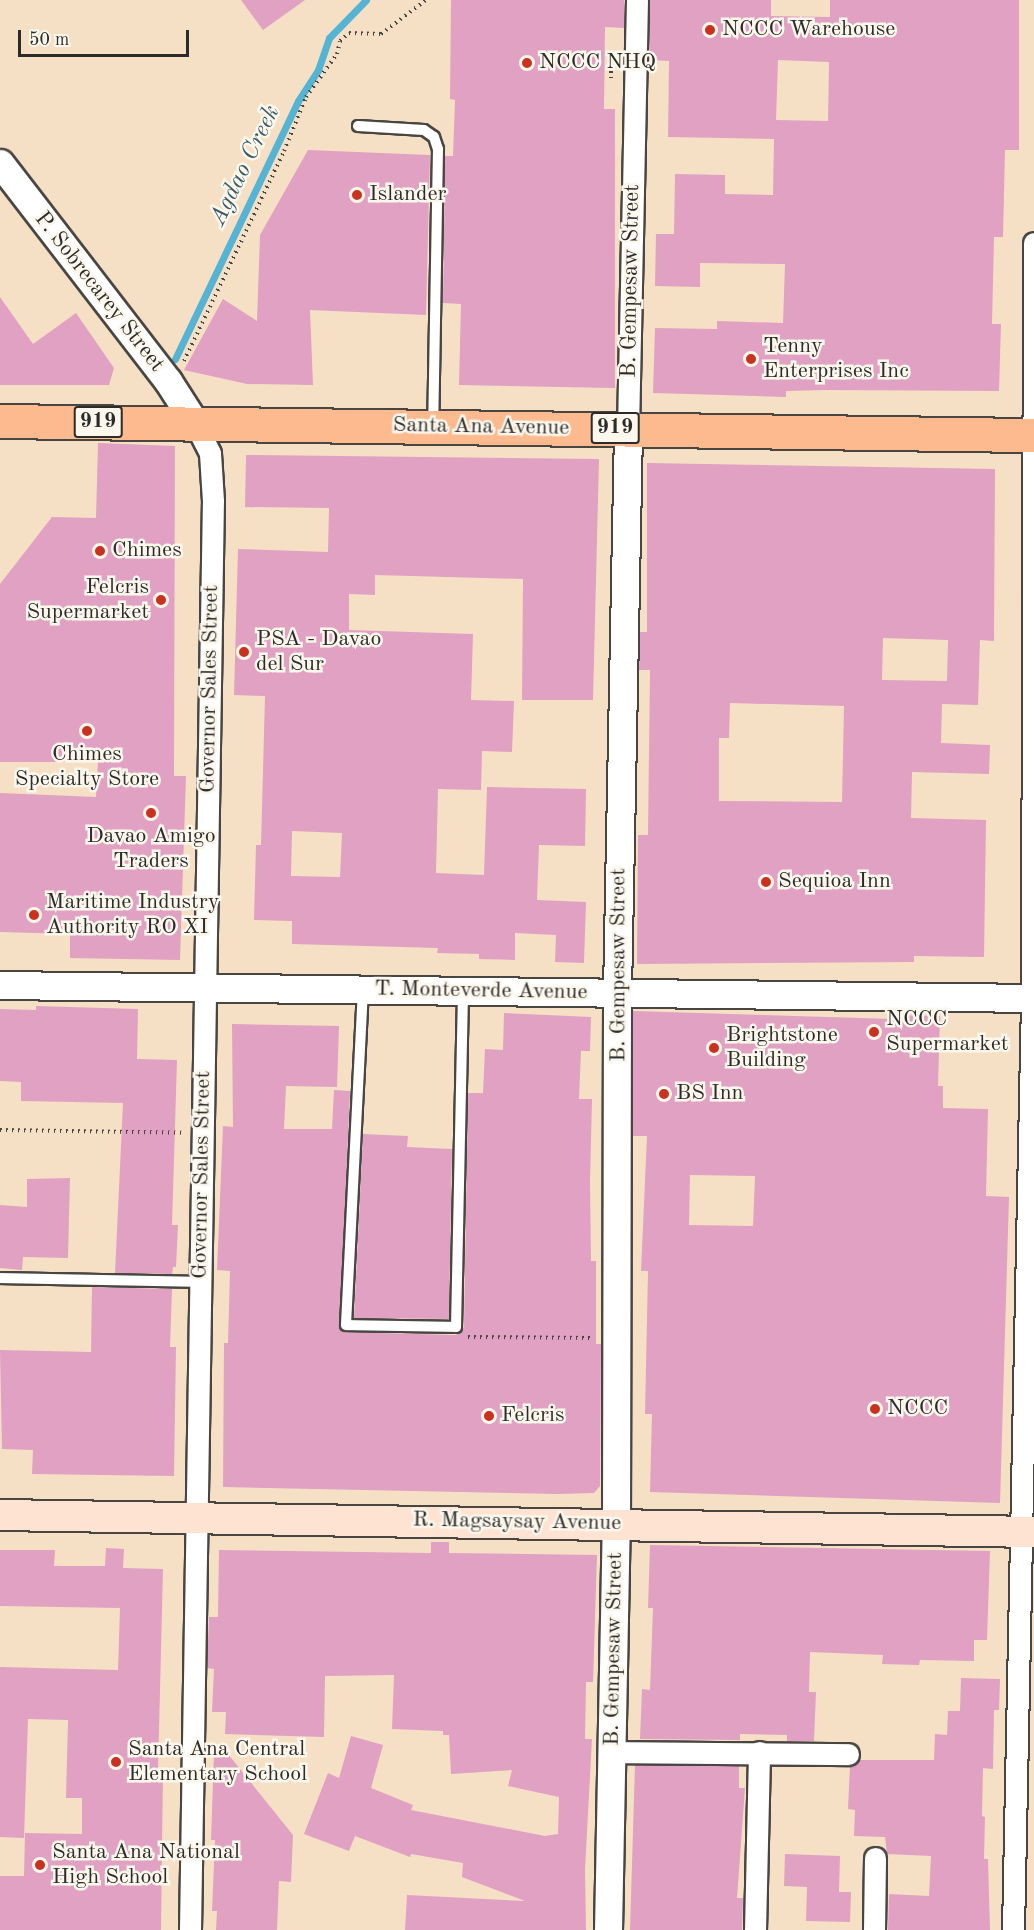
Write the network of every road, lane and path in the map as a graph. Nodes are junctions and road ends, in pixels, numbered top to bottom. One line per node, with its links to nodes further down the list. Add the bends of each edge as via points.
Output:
1 (426, 0): 6 (path, via 381,34 349,33 340,41 336,54 306,97 183,362)
2 (637, 0): 10 (street, B. Gempesaw Street)
3 (358, 126): 9 (lane, via 424,130 434,137 438,149)
4 (0, 162): 6 (street, P. Sobrecarey Street)
5 (1034, 243): 11 (street)
6 (168, 381): 8 (street, P. Sobrecarey Street)
7 (0, 421): 8 (main road, Santa Ana Avenue / 919)
8 (195, 423): 9 (main road, Santa Ana Avenue / 919); 13 (street, Governor Sales Street, via 210,453 213,501)
9 (433, 426): 10 (main road, Santa Ana Avenue / 919)
10 (628, 429): 11 (main road, Santa Ana Avenue / 919); 16 (street, B. Gempesaw Street)
11 (1034, 435): 17 (street)
12 (0, 985): 13 (street, T. Monteverde Avenue)
13 (204, 988): 14 (street, T. Monteverde Avenue); 19 (street, Governor Sales Street)
14 (363, 989): 15 (street, T. Monteverde Avenue); 22 (lane, via 346,1325)
15 (464, 990): 16 (street, T. Monteverde Avenue); 22 (lane)
16 (617, 992): 17 (street, T. Monteverde Avenue); 23 (street, B. Gempesaw Street)
17 (1033, 998): 27 (street)
18 (0, 1130): 19 (path)
19 (202, 1133): 21 (street, Governor Sales Street)
20 (0, 1278): 21 (lane)
21 (201, 1282): 25 (street, Governor Sales Street)
22 (456, 1327): 23 (path, via 456,1336)
23 (618, 1338): 26 (street, B. Gempesaw Street)
24 (0, 1515): 25 (main road, R. Magsaysay Avenue)
25 (198, 1517): 26 (main road, R. Magsaysay Avenue); 32 (street, Governor Sales Street)
26 (616, 1524): 27 (main road, R. Magsaysay Avenue); 28 (street, B. Gempesaw Street)
27 (1027, 1532): 36 (street)
28 (612, 1752): 29 (street); 33 (street, B. Gempesaw Street)
29 (759, 1752): 30 (street); 34 (street)
30 (848, 1754)
31 (875, 1858): 35 (street)
32 (190, 1930)
33 (608, 1930)
34 (755, 1930)
35 (874, 1930)
36 (1013, 1930)

